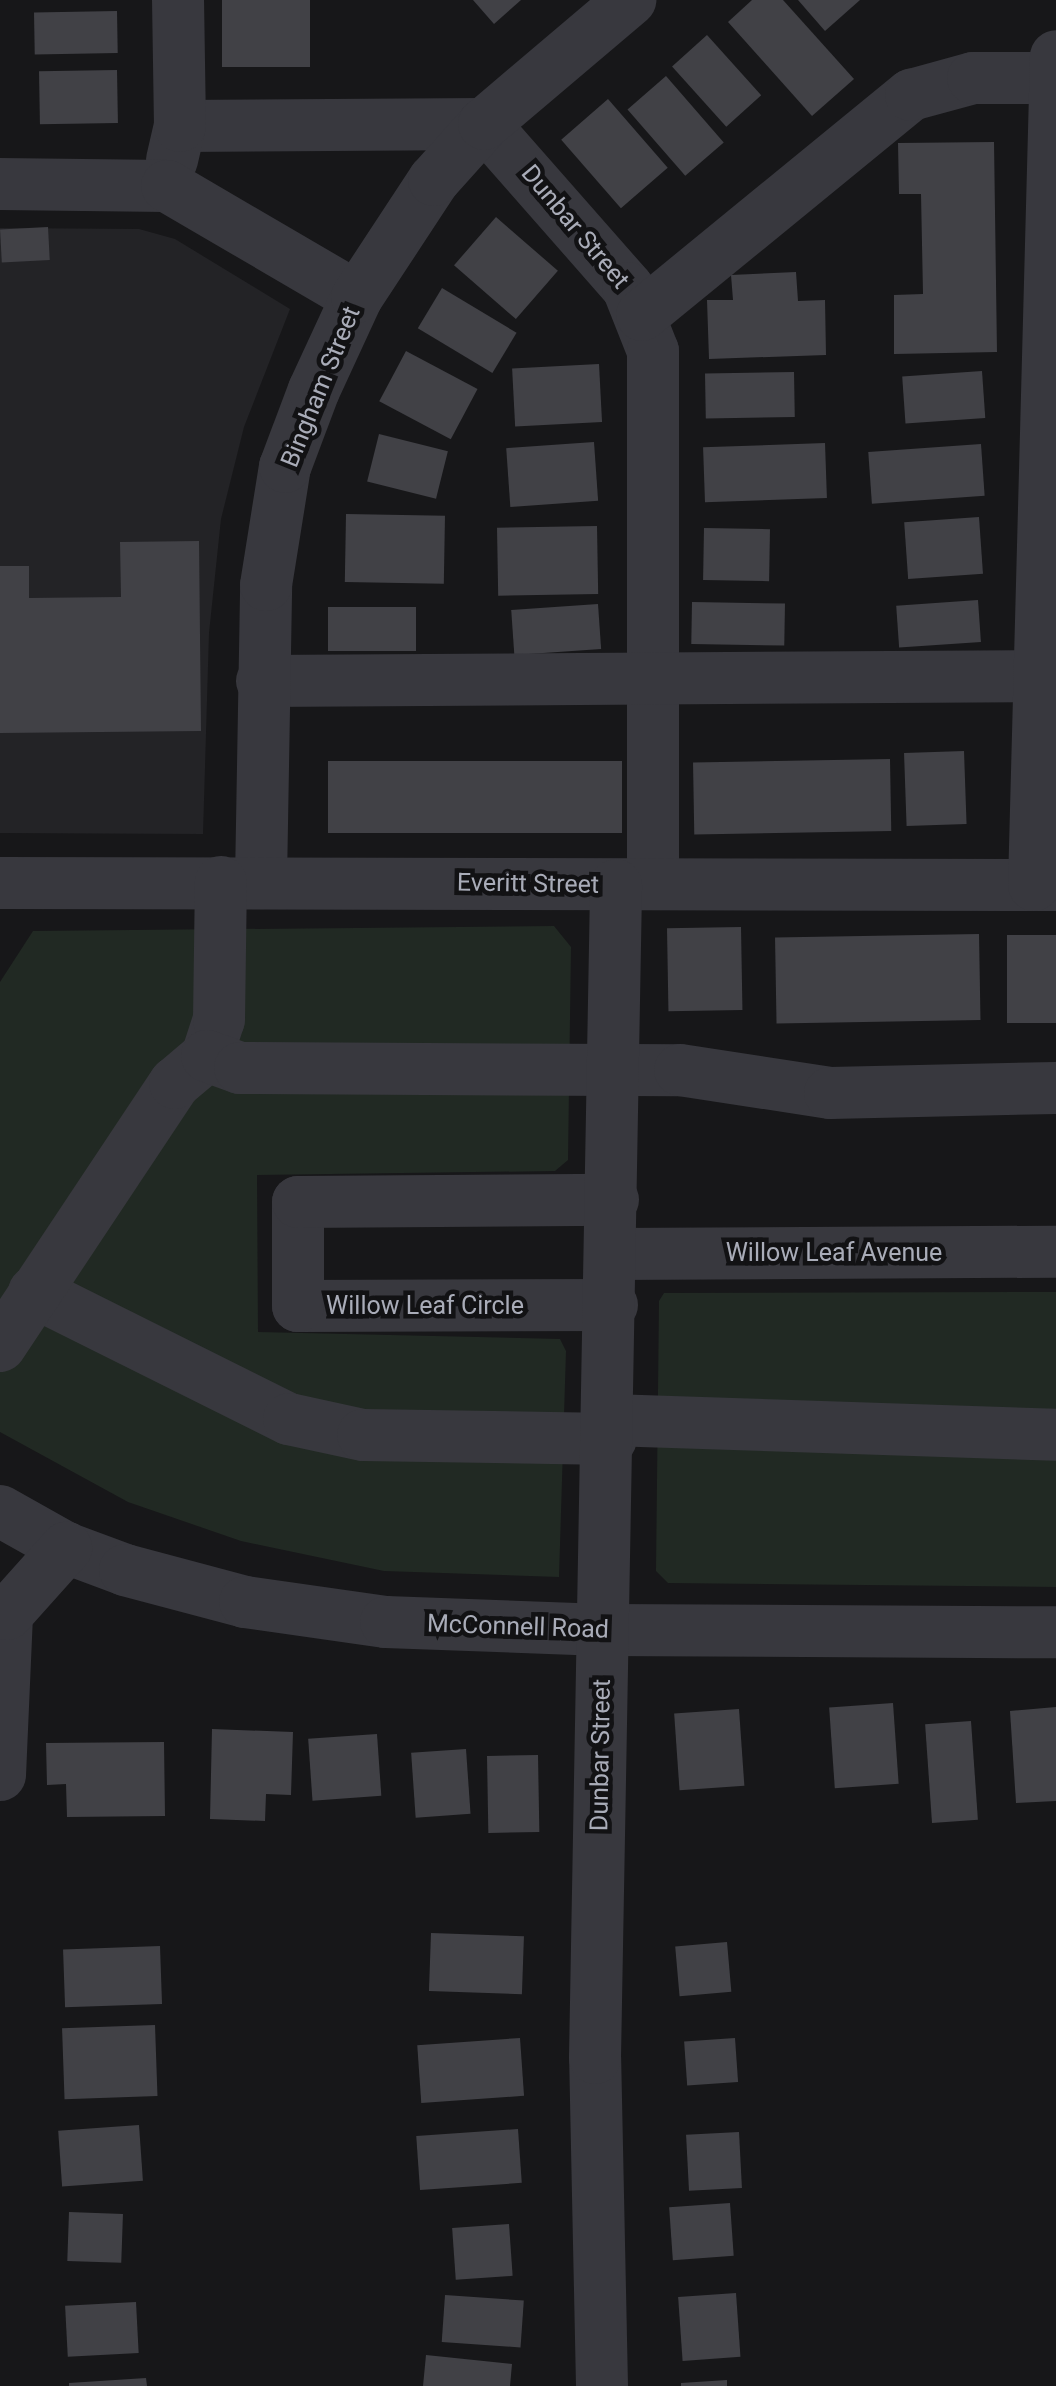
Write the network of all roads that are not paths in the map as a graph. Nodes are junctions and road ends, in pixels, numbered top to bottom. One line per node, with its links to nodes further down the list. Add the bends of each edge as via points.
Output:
1 (178, 0): 6 (street)
2 (630, 0): 5 (street, Bingham Street)
3 (1056, 56): 4 (street)
4 (1056, 78): 10 (street, via 973,78 911,96); 11 (street)
5 (484, 124): 6 (street); 9 (street, Bingham Street, via 434,180); 10 (street, Dunbar Street, via 595,246)
6 (180, 126): 8 (street)
7 (0, 184): 8 (street)
8 (167, 186): 9 (street)
9 (358, 298): 14 (street, Bingham Street, via 285,467 266,585)
10 (642, 315): 13 (street, Dunbar Street, via 654,366)
11 (1051, 469): 12 (street)
12 (1048, 676): 13 (street); 18 (street)
13 (653, 678): 14 (street); 17 (street, Dunbar Street)
14 (262, 681): 15 (street, Bingham Street)
15 (241, 881): 16 (street, Everitt Street); 17 (street, Everitt Street); 19 (street, Bingham Street)
16 (0, 883)
17 (635, 884): 18 (street, Everitt Street); 20 (street, Dunbar Street)
18 (1045, 885)
19 (207, 1056): 20 (street, via 240,1068); 25 (street, via 175,1083)
20 (614, 1070): 21 (street, via 704,1072 830,1093); 22 (street, Dunbar Street)
21 (1056, 1088)
22 (613, 1200): 24 (street, Dunbar Street); 26 (street, Willow Leaf Circle, via 298,1202 298,1306)
23 (1056, 1252): 24 (street, Willow Leaf Avenue)
24 (612, 1254): 26 (street, Dunbar Street)
25 (34, 1292): 27 (street); 28 (street, via 289,1419 363,1435)
26 (612, 1305): 28 (street, Dunbar Street)
27 (0, 1346)
28 (610, 1430): 29 (street); 32 (street, Dunbar Street)
29 (1056, 1435)
30 (0, 1511): 31 (street, McConnell Road)
31 (66, 1548): 32 (street, McConnell Road, via 245,1602 386,1622); 34 (street, via 7,1614)
32 (603, 1630): 33 (street, McConnell Road); 35 (street, Dunbar Street, via 595,2058)
33 (1056, 1632)
34 (0, 1775)
35 (602, 2386)

